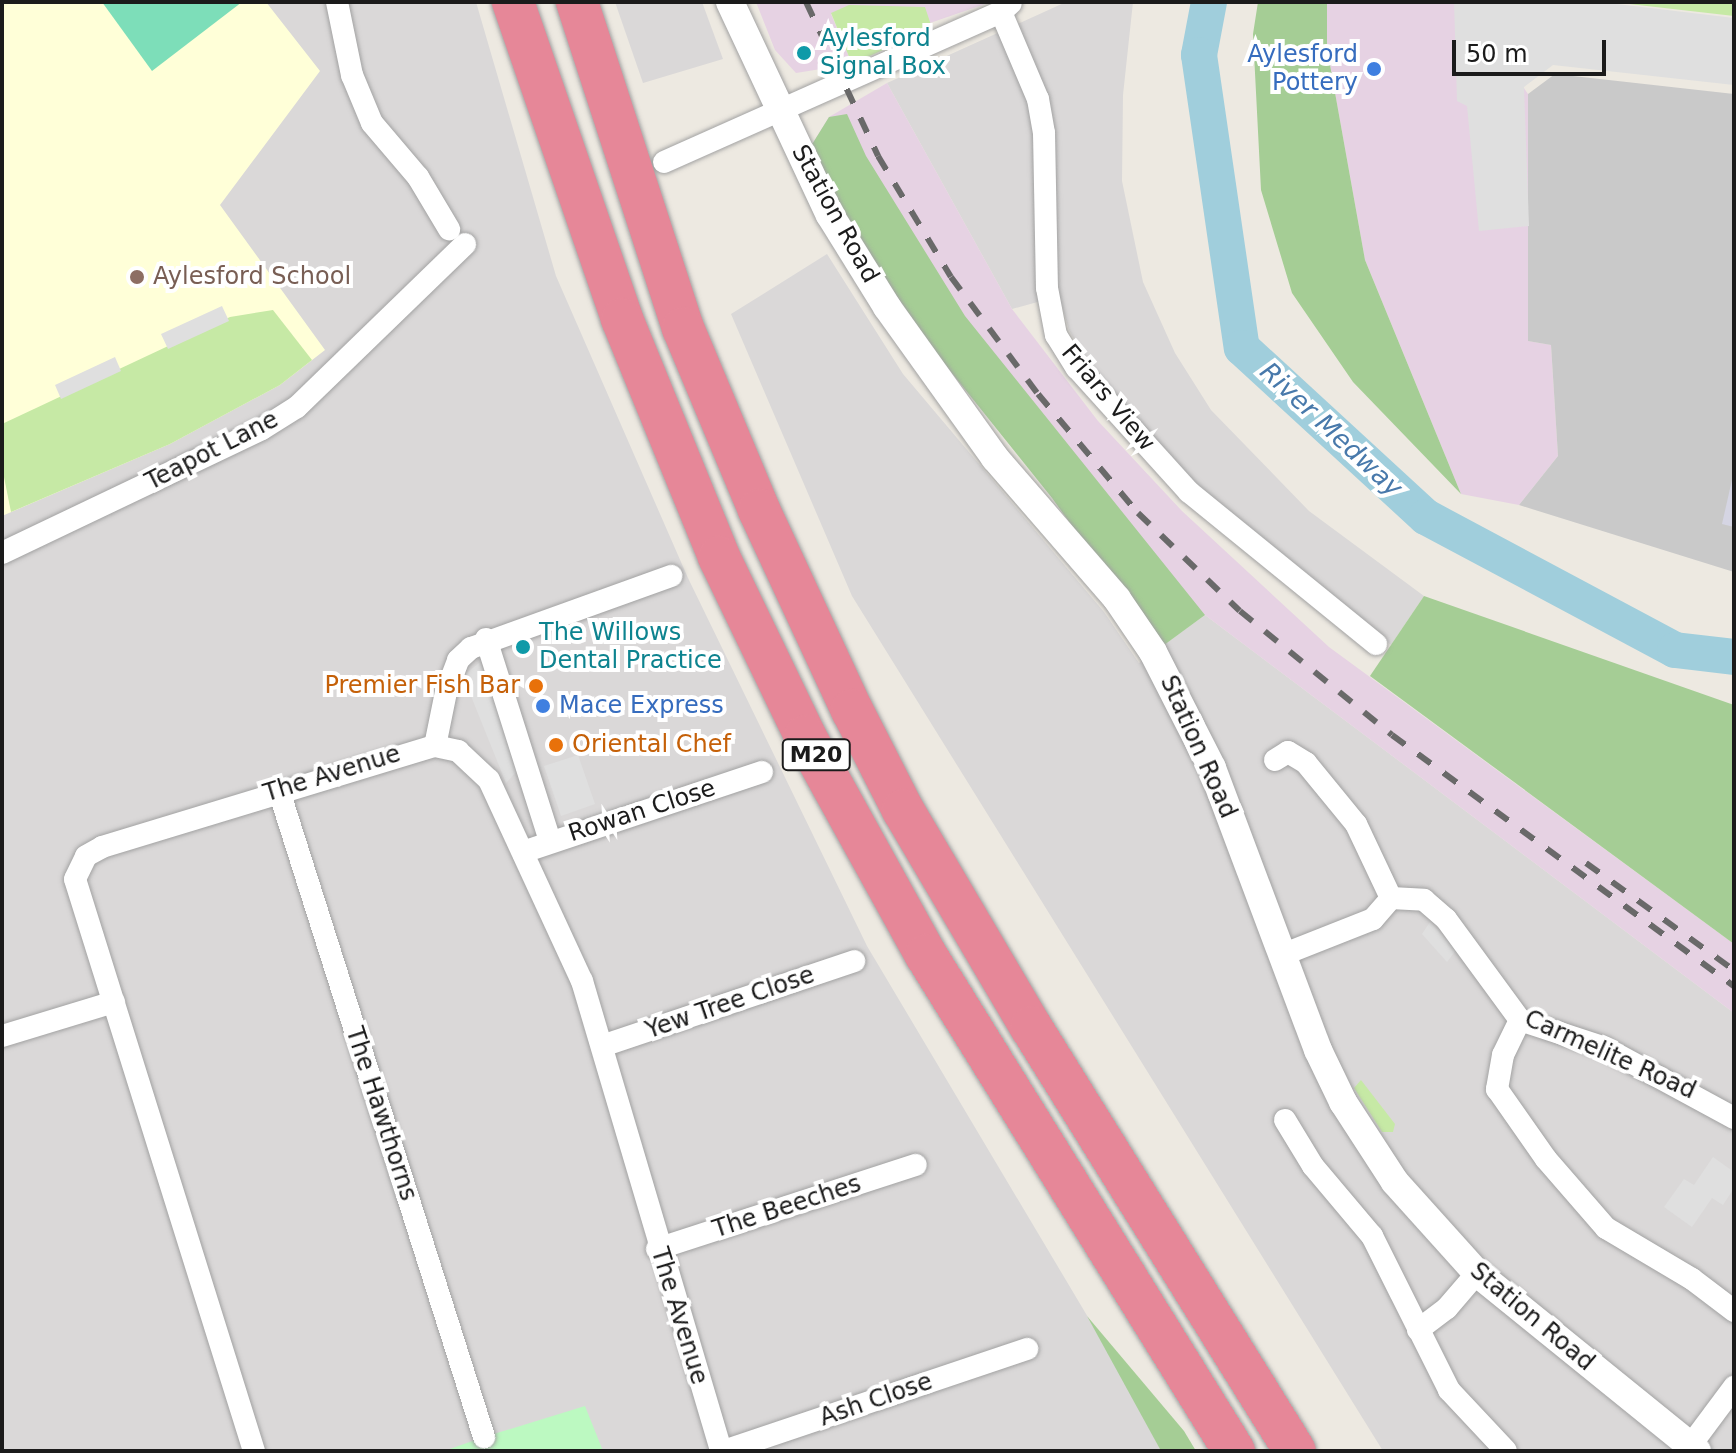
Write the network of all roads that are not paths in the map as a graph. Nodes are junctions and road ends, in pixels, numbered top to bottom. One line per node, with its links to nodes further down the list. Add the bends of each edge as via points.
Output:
1 (337, 2): 8 (street, Teapot Lane, via 352,75 372,123 418,177 457,236 297,407 262,429)
2 (513, 2): 38 (highway, M20, via 627,332 719,557 805,736 926,955)
3 (577, 2): 39 (highway, M20, via 683,328 759,510 852,710 910,822 1023,1013)
4 (730, 2): 6 (street, Station Road)
5 (1006, 7): 6 (street); 11 (street, Friars View, via 1038,99 1044,133 1047,288 1056,335 1077,368 1189,492)
6 (778, 108): 7 (street); 19 (street, Station Road, via 830,215 887,307 995,458 1117,599 1153,652 1212,768)
7 (664, 162)
8 (2, 553)
9 (671, 576): 10 (street)
10 (486, 639): 12 (street, via 458,660); 16 (street)
11 (1376, 644)
12 (435, 746): 15 (street, The Avenue); 17 (street, The Avenue, via 458,751 489,780)
13 (1275, 760): 18 (street, via 1288,752 1306,763 1356,824)
14 (762, 772): 16 (street, Rowan Close)
15 (279, 791): 21 (street, The Avenue, via 86,856 75,879); 34 (street, The Hawthorns)
16 (550, 841): 17 (street, Rowan Close)
17 (523, 852): 24 (street, The Avenue)
18 (1391, 898): 19 (street, via 1373,919); 22 (street, Carmelite Road, via 1424,900 1446,919)
19 (1282, 955): 29 (street, Station Road, via 1343,1102 1395,1182)
20 (854, 961): 24 (street, Yew Tree Close)
21 (114, 1002): 23 (street); 36 (street, The Avenue)
22 (1520, 1020): 25 (street, Carmelite Road, via 1605,1048); 30 (street, via 1503,1055 1497,1089 1546,1159 1606,1228)
23 (2, 1036)
24 (605, 1045): 28 (street, The Avenue)
25 (1734, 1118)
26 (1285, 1120): 31 (street, via 1313,1166 1372,1236)
27 (916, 1165): 28 (street, The Beeches)
28 (657, 1249): 37 (street, The Avenue)
29 (1477, 1273): 31 (street, via 1447,1308); 35 (street, Station Road)
30 (1734, 1311)
31 (1418, 1330): 40 (street, via 1465,1412)
32 (1027, 1349): 37 (street, Ash Close)
33 (1734, 1387): 35 (street)
34 (484, 1437)
35 (1694, 1448)
36 (254, 1451)
37 (722, 1451)
38 (1234, 1451)
39 (1295, 1451)
40 (1506, 1451)

